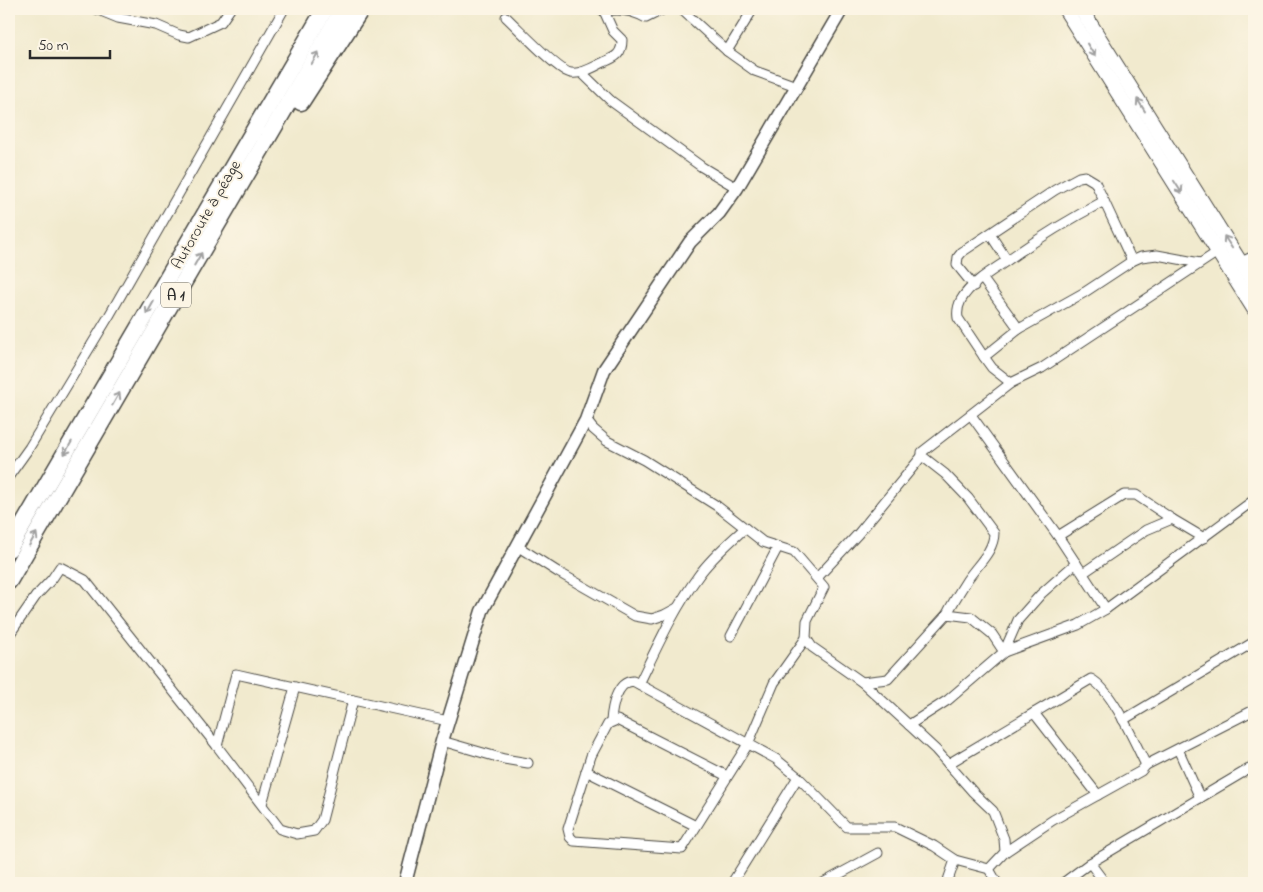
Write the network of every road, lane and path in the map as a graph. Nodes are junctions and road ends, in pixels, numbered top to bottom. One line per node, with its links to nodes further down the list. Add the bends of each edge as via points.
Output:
1 (96, 9): 2 (street, via 190,37 221,22)
2 (230, 9)
3 (284, 9): 40 (street, via 109,316)
4 (317, 9): 21 (highway)
5 (325, 9): 21 (highway, Autoroute à péage / A 1)
6 (343, 9): 22 (highway, A 1, one-way to 6)
7 (361, 9): 22 (highway, via 272,147)
8 (664, 9): 14 (street, via 646,18 634,12)
9 (682, 9): 16 (street)
10 (753, 9): 16 (street)
11 (842, 9): 18 (street)
12 (1065, 9): 24 (main road, one-way to 24)
13 (1081, 9): 28 (main road, one-way to 13)
14 (602, 10): 17 (street, via 622,40 622,49 617,56)
15 (506, 17): 17 (street, via 559,66 570,73)
16 (727, 51): 18 (street, via 755,71)
17 (581, 72): 19 (street, via 611,101 702,167)
18 (796, 86): 19 (street)
19 (737, 188): 38 (street, via 719,213 690,242 604,370)
20 (1104, 201): 23 (street, via 1095,182 1086,176 1079,177); 26 (street); 27 (street)
21 (211, 204): 48 (highway, Autoroute à péage / A 1, one-way to 48)
22 (228, 208): 52 (highway, A 1, one-way to 22)
23 (990, 234): 26 (street); 32 (street, via 958,257 957,265)
24 (1219, 251): 29 (street); 33 (main road)
25 (1254, 256): 28 (street)
26 (1007, 260): 30 (street)
27 (1132, 261): 29 (street, via 1141,256 1157,255); 34 (street)
28 (1241, 262): 31 (main road)
29 (1200, 263): 36 (street, via 1042,368)
30 (982, 278): 32 (street); 34 (street)
31 (1254, 284)
32 (974, 286): 35 (street, via 962,299 957,310 958,318)
33 (1254, 308)
34 (1019, 329): 35 (street)
35 (984, 356): 36 (street, via 992,368)
36 (1011, 384): 37 (street)
37 (971, 415): 39 (street, via 927,447); 44 (street)
38 (586, 420): 43 (street, via 607,441 717,506); 46 (street)
39 (922, 456): 51 (street); 55 (street, via 968,498 994,533 988,552)
40 (9, 476)
41 (1254, 500): 45 (street)
42 (1172, 519): 44 (street, via 1136,495 1124,495); 45 (street); 50 (street, via 1146,530)
43 (745, 528): 47 (street, via 763,542); 53 (street, via 700,574)
44 (1058, 536): 49 (street)
45 (1204, 538): 54 (street)
46 (517, 546): 53 (street, via 635,616 652,619); 68 (street, via 482,611)
47 (778, 547): 51 (street, via 794,552); 57 (street)
48 (9, 549)
49 (1076, 563): 50 (street); 60 (street, via 1018,620)
50 (1083, 573): 54 (street)
51 (817, 578): 58 (street, via 824,587 807,621)
52 (9, 581)
53 (677, 608): 62 (street)
54 (1106, 609): 60 (street, via 1078,625)
55 (947, 614): 60 (street, via 971,617 992,634); 61 (street, via 888,680)
56 (9, 635): 73 (street, via 60,567 85,580)
57 (731, 636)
58 (806, 638): 61 (street, via 812,647); 72 (street, via 774,683)
59 (1254, 642): 67 (street)
60 (1004, 652): 70 (street, via 948,700)
61 (862, 682): 70 (street)
62 (639, 684): 69 (street, via 628,681 623,686 614,701); 72 (street)
63 (295, 687): 64 (street); 73 (street, via 236,674); 84 (street)
64 (354, 700): 68 (street); 84 (street, via 322,820 314,831 297,834 280,829)
65 (1254, 710): 74 (street)
66 (1034, 713): 67 (street, via 1091,679 1099,683); 76 (street); 82 (street)
67 (1123, 720): 77 (street)
68 (448, 721): 71 (street)
69 (611, 721): 79 (street); 80 (street, via 617,720)
70 (909, 725): 76 (street)
71 (442, 741): 75 (street); 91 (street)
72 (748, 744): 80 (street); 81 (street, via 776,759)
73 (218, 746): 84 (street)
74 (1178, 749): 77 (street); 83 (street)
75 (528, 763)
76 (948, 764): 86 (street, via 993,811 1004,839)
77 (1146, 765): 82 (street)
78 (1254, 766): 83 (street)
79 (586, 771): 85 (street); 85 (street, via 568,829 574,841 682,849)
80 (727, 776): 85 (street)
81 (798, 777): 88 (street, via 847,827 895,827); 92 (street)
82 (1098, 795): 86 (street)
83 (1200, 798): 89 (street)
84 (262, 804)
85 (696, 826)
86 (1005, 852): 90 (street)
87 (878, 853): 93 (street)
88 (956, 860): 90 (street); 94 (street)
89 (1090, 863): 96 (street); 97 (street)
90 (989, 869): 95 (street)
91 (405, 883)
92 (732, 883)
93 (823, 883)
94 (946, 883)
95 (997, 883)
96 (1063, 883)
97 (1105, 883)

